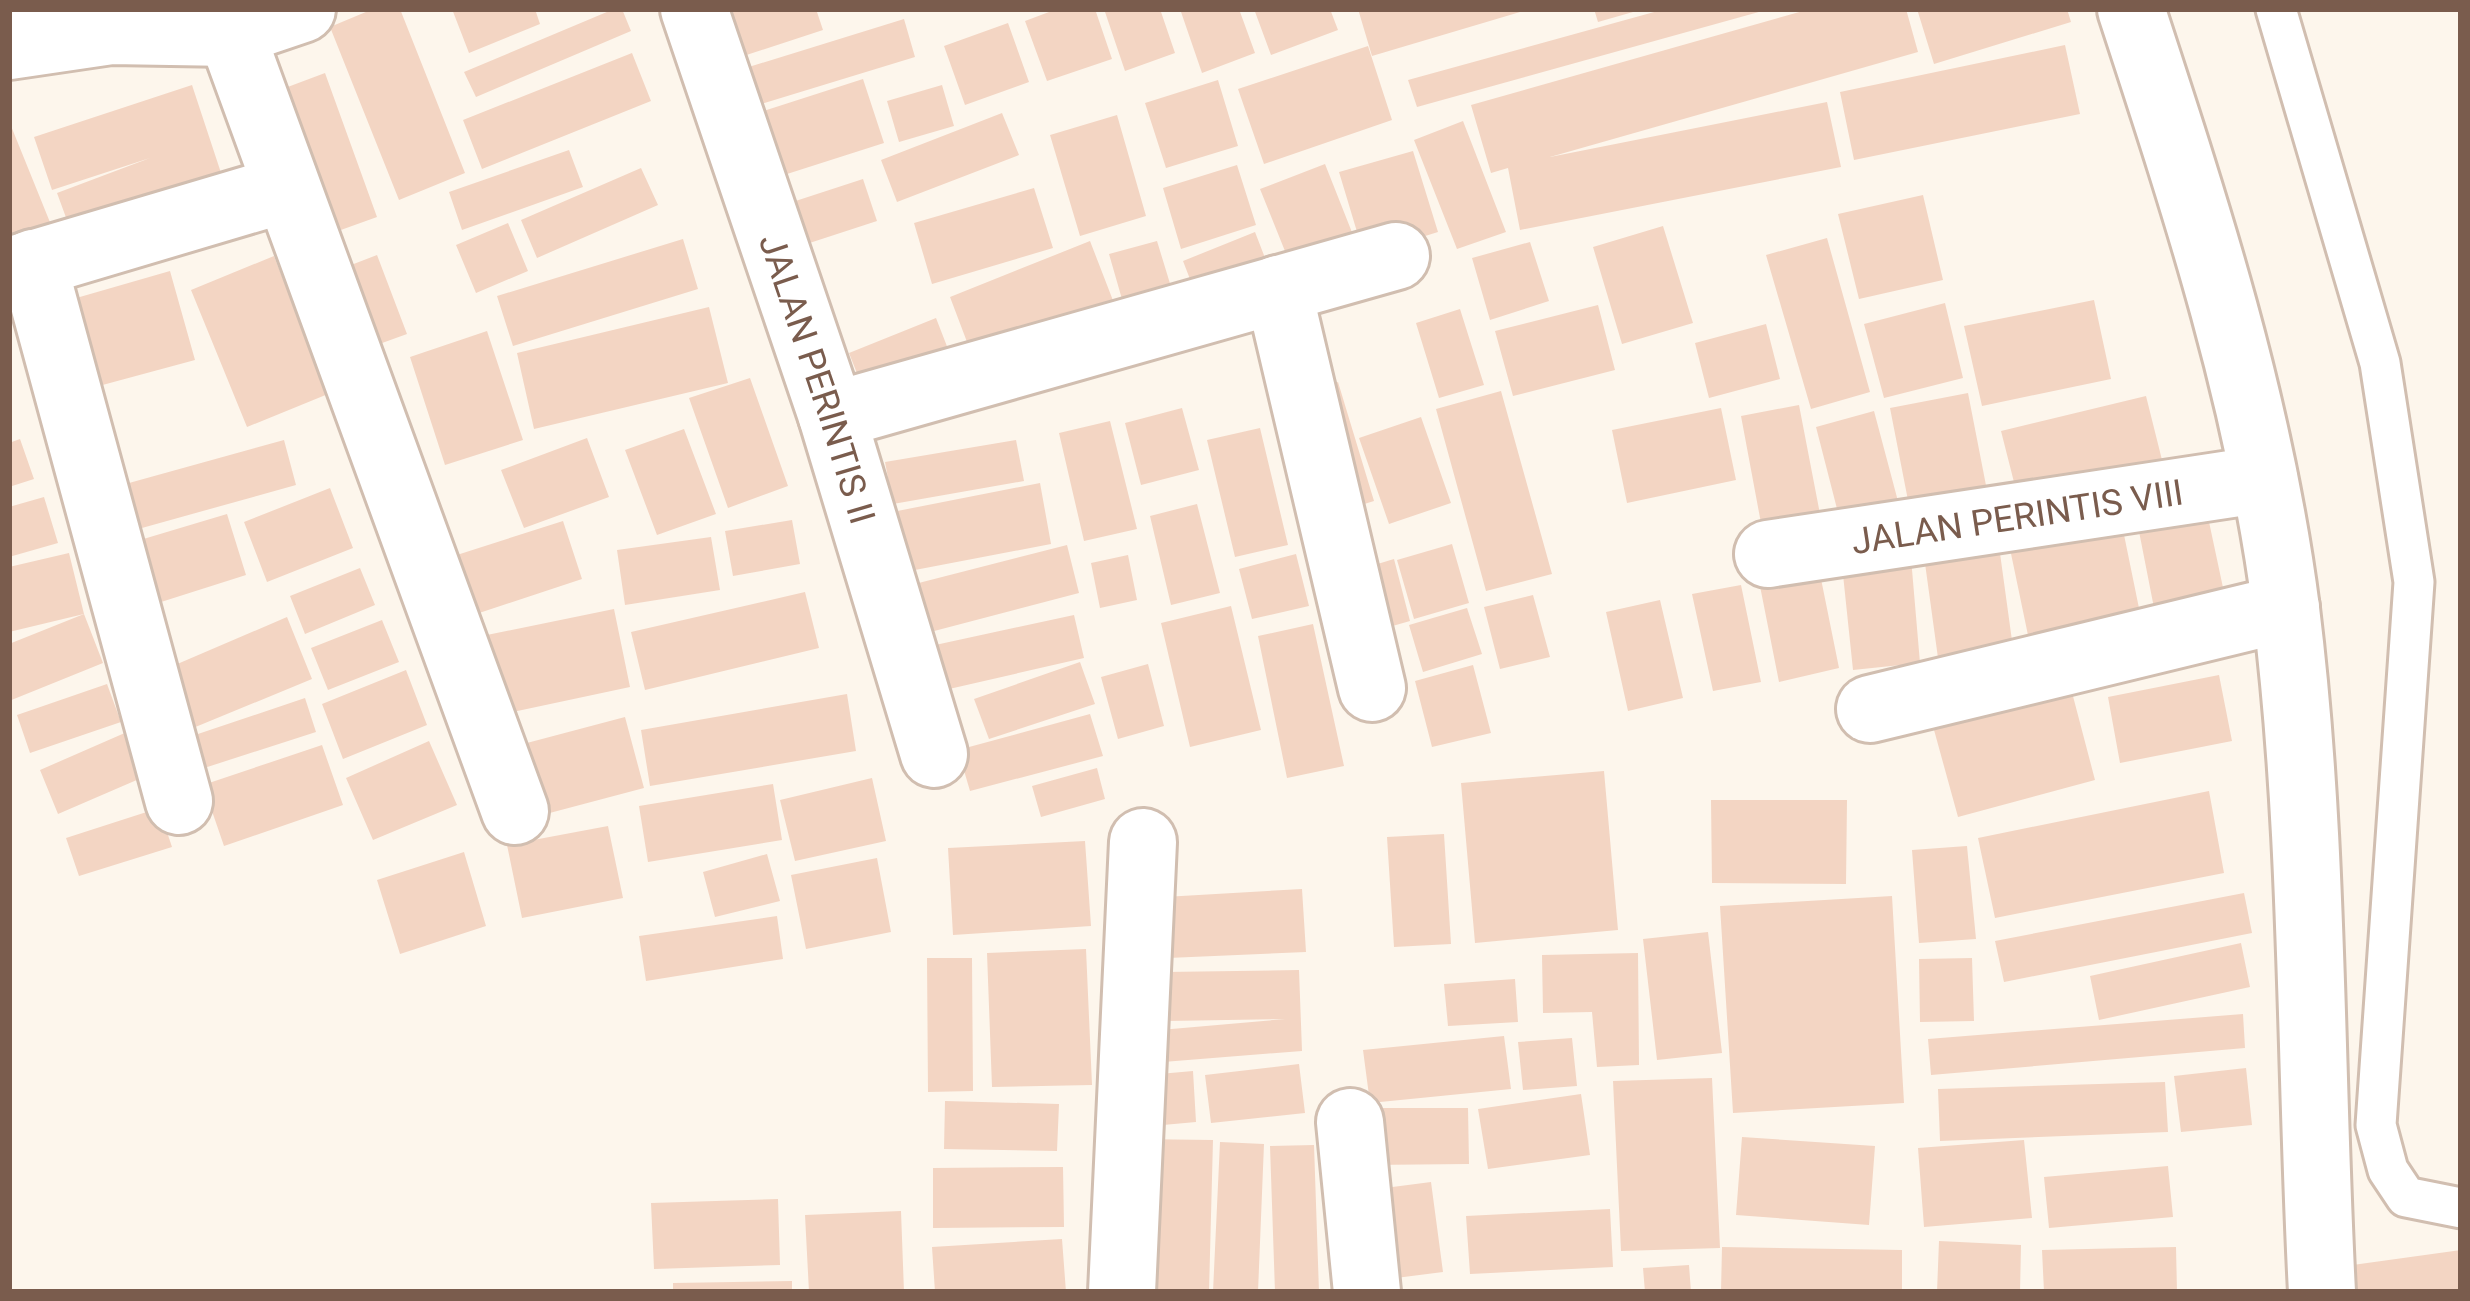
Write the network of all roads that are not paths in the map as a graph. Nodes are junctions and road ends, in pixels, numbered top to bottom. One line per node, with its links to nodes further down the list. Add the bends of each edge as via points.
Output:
1 (302, 9): 5 (street)
2 (694, 9): 11 (street, JALAN PERINTIS II)
3 (2132, 9): 12 (street, via 2225,296)
4 (2276, 9): 22 (lane, via 2380,364 2414,582 2376,1124 2388,1170 2406,1197)
5 (231, 33): 6 (street, via 111,31); 7 (street)
6 (9, 46)
7 (285, 189): 9 (street); 19 (street)
8 (1396, 256): 10 (street)
9 (21, 267): 18 (street)
10 (1278, 289): 11 (street); 15 (street)
11 (832, 416): 17 (street, JALAN PERINTIS II)
12 (2264, 479): 13 (street, JALAN PERINTIS VIII); 14 (street)
13 (1768, 554)
14 (2286, 608): 16 (street); 25 (street, via 2303,788)
15 (1372, 688)
16 (1870, 710)
17 (934, 754)
18 (179, 801)
19 (515, 811)
20 (1143, 842): 23 (street)
21 (1349, 1122): 24 (street)
22 (2461, 1208)
23 (1122, 1292)
24 (1367, 1292)
25 (2322, 1292)

